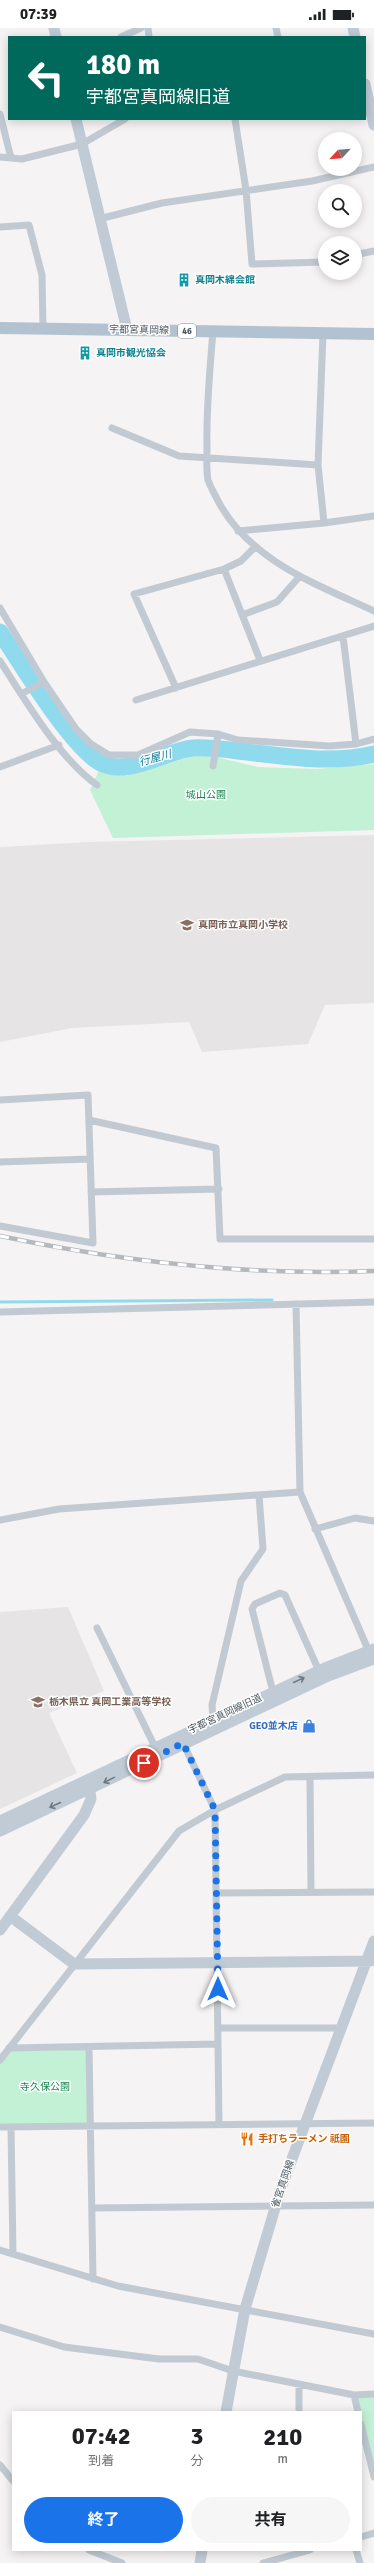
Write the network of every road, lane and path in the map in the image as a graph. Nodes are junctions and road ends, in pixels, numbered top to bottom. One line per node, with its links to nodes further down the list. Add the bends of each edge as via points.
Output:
1 (141, 28): 2 (street)
2 (123, 36)
3 (366, 89): 8 (street)
4 (0, 114): 11 (street)
5 (76, 120): 9 (street)
6 (123, 120): 9 (street)
7 (235, 120): 13 (street)
8 (374, 125)
9 (82, 144): 11 (street, via 22,159); 14 (street)
10 (0, 157): 11 (street)
11 (11, 158)
12 (374, 167): 13 (street, via 312,181)
13 (246, 190): 14 (street, via 162,203); 18 (street, via 252,264)
14 (99, 219): 21 (street)
15 (0, 227): 20 (street, via 29,225 42,275)
16 (374, 251): 17 (street)
17 (362, 254)
18 (318, 262)
19 (0, 328): 20 (main road, 宇都宮真岡線 / 46)
20 (43, 329): 21 (main road, 宇都宮真岡線 / 46)
21 (127, 330): 22 (main road, 宇都宮真岡線 / 46)
22 (213, 331): 23 (main road, 宇都宮真岡線 / 46); 26 (street, via 206,421)
23 (323, 333): 24 (main road, 宇都宮真岡線 / 46); 27 (street)
24 (374, 334)
25 (112, 428): 26 (street, via 178,456)
26 (207, 459): 27 (street); 30 (street, via 208,480)
27 (318, 465): 29 (street)
28 (374, 516): 29 (street)
29 (324, 523): 30 (street)
30 (238, 531): 31 (street)
31 (255, 547): 32 (street, via 241,561); 33 (street)
32 (224, 569): 36 (street); 42 (street, via 134,594)
33 (300, 576): 35 (street); 36 (street, via 276,602)
34 (0, 608): 41 (street)
35 (374, 611)
36 (242, 615): 39 (street)
37 (374, 626): 38 (street)
38 (343, 636): 39 (street); 47 (street)
39 (260, 660): 42 (street)
40 (0, 661): 43 (street)
41 (44, 682): 43 (street); 45 (street, via 76,728 91,744 109,754 138,755 190,732)
42 (176, 688): 44 (street)
43 (21, 694): 48 (street)
44 (136, 700)
45 (218, 734): 47 (street, via 238,740 330,746); 49 (street)
46 (374, 738): 47 (street)
47 (356, 744)
48 (58, 745): 50 (street); 51 (street, via 80,773)
49 (213, 766)
50 (0, 767)
51 (96, 785)
52 (0, 1100): 53 (street, via 88,1095)
53 (89, 1120): 54 (street); 56 (street, via 216,1148)
54 (90, 1159): 55 (street); 57 (street)
55 (0, 1162)
56 (219, 1189): 57 (street); 59 (street, via 220,1239)
57 (91, 1192): 58 (street, via 93,1243)
58 (0, 1226)
59 (374, 1239)
60 (374, 1302): 61 (street)
61 (296, 1304): 62 (street); 63 (street)
62 (0, 1312)
63 (300, 1492): 64 (street); 67 (street)
64 (259, 1495): 65 (street, via 59,1509); 72 (street, via 263,1549 241,1581 212,1705)
65 (0, 1520)
66 (374, 1521): 67 (street, via 355,1518)
67 (315, 1529): 69 (street)
68 (97, 1628): 74 (street)
69 (372, 1655): 70 (street, 宇都宮真岡線旧道); 73 (street, 宇都宮真岡線旧道)
70 (319, 1671): 71 (street, 宇都宮真岡線旧道, one-way to 70); 71 (street, via 285,1595 280,1593 255,1604 252,1609)
71 (273, 1692): 72 (street, 宇都宮真岡線旧道)
72 (213, 1720): 74 (street, 宇都宮真岡線旧道)
73 (183, 1743): 77 (street, 宇都宮真岡線旧道, one-way to 77); 78 (street)
74 (155, 1748): 77 (street, 宇都宮真岡線旧道)
75 (374, 1775): 76 (street)
76 (310, 1777): 78 (street, via 285,1777); 81 (street)
77 (89, 1784): 79 (street); 80 (street, one-way to 80); 84 (street, via 91,1799 84,1816)
78 (215, 1810): 83 (street); 89 (street, via 179,1831 168,1843)
79 (0, 1821)
80 (0, 1831)
81 (311, 1892): 82 (street); 83 (street)
82 (374, 1892)
83 (218, 1893): 88 (street)
84 (10, 1916): 85 (street); 89 (street)
85 (0, 1930)
86 (374, 1941): 87 (street, 雀宮真岡線)
87 (370, 1961): 88 (street); 91 (street, 雀宮真岡線)
88 (218, 1963): 89 (street); 90 (street)
89 (74, 1964): 93 (street)
90 (218, 2028): 91 (street); 92 (street)
91 (341, 2028): 98 (street, 雀宮真岡線)
92 (218, 2044): 94 (street); 97 (street)
93 (9, 2048): 94 (street); 95 (street)
94 (89, 2048): 101 (street)
95 (0, 2060)
96 (374, 2123): 98 (street)
97 (219, 2124): 98 (street); 101 (street)
98 (304, 2124): 102 (street, 雀宮真岡線)
99 (0, 2127): 100 (street)
100 (11, 2127): 101 (street); 106 (street)
101 (90, 2127): 104 (street)
102 (275, 2205): 103 (street); 104 (street); 108 (street, 雀宮真岡線)
103 (374, 2205)
104 (92, 2208): 107 (street)
105 (0, 2250): 106 (street)
106 (13, 2254): 107 (street)
107 (93, 2279): 108 (street, via 118,2286)
108 (245, 2309): 110 (street); 111 (street, 雀宮真岡線)
109 (0, 2327): 111 (street, via 64,2347 159,2359 198,2359)
110 (374, 2334)
111 (233, 2371): 112 (street); 115 (street, 雀宮真岡線)
112 (299, 2385): 114 (street); 116 (street)
113 (374, 2394): 114 (street)
114 (354, 2395): 117 (street)
115 (226, 2411)
116 (299, 2411)
117 (358, 2411)
118 (362, 2428): 120 (street)
119 (0, 2465): 121 (street)
120 (374, 2477)
121 (12, 2480)
122 (374, 2533): 123 (street)
123 (362, 2537)
124 (92, 2551): 128 (street)
125 (202, 2551): 129 (street)
126 (305, 2551): 130 (street)
127 (356, 2551): 131 (street)
128 (122, 2563)
129 (200, 2563)
130 (263, 2563)
131 (360, 2563)

